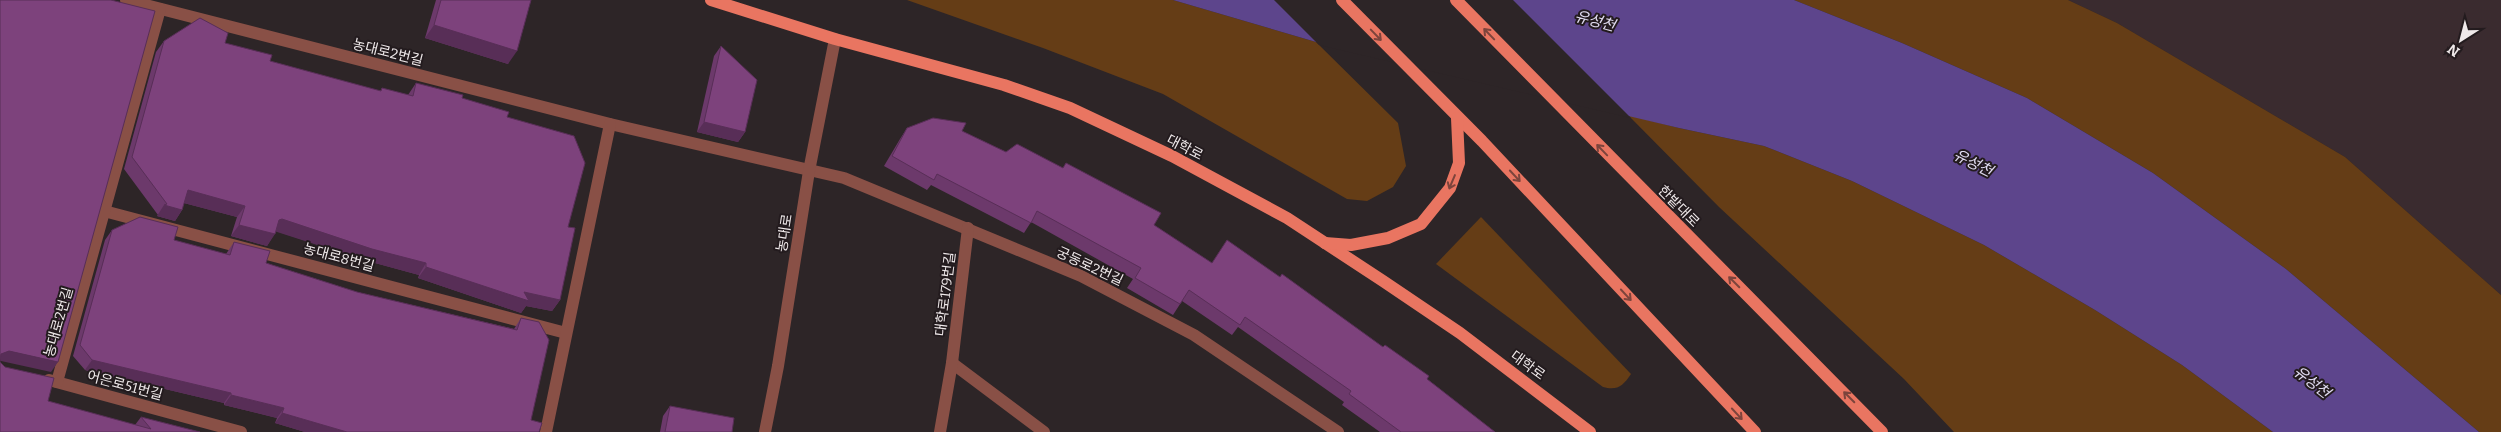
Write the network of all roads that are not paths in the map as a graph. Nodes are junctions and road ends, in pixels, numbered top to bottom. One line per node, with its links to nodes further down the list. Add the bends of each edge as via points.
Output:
1 (126, 0): 5 (street, 농대로2번길)
2 (711, 0): 6 (main road, 대학로)
3 (1342, 0): 7 (main road, one-way to 7)
4 (1456, 0): 25 (main road, 한밭대로, one-way to 4)
5 (160, 9): 8 (street, 농대로2번길); 10 (street, 농대로2번길)
6 (835, 39): 9 (street, 농대로); 12 (main road, 대학로, via 1004,85 1070,108 1287,218)
7 (1457, 118): 12 (main road, one-way to 12, via 1459,163 1450,188 1421,224 1388,238 1351,245); 24 (main road, one-way to 24)
8 (610, 124): 9 (street, 농대로2번길); 13 (street)
9 (808, 171): 11 (street, 궁동로2번길, via 844,178); 19 (street, 농대로)
10 (104, 211): 13 (street, 농대로8번길); 16 (street, 농대로2번길)
11 (968, 228): 14 (street, 대학로179번길); 22 (street, 궁동로2번길, via 1082,276 1194,335)
12 (1322, 243): 23 (main road, 대학로, via 1460,333)
13 (566, 332): 18 (street)
14 (952, 363): 20 (street, 대학로179번길); 21 (street)
15 (38, 378): 16 (street, 어은로51번길)
16 (57, 382): 17 (street, 어은로51번길)
17 (241, 432)
18 (546, 432)
19 (765, 432)
20 (940, 432)
21 (1044, 432)
22 (1338, 432)
23 (1590, 432)
24 (1755, 432)
25 (1882, 432)

